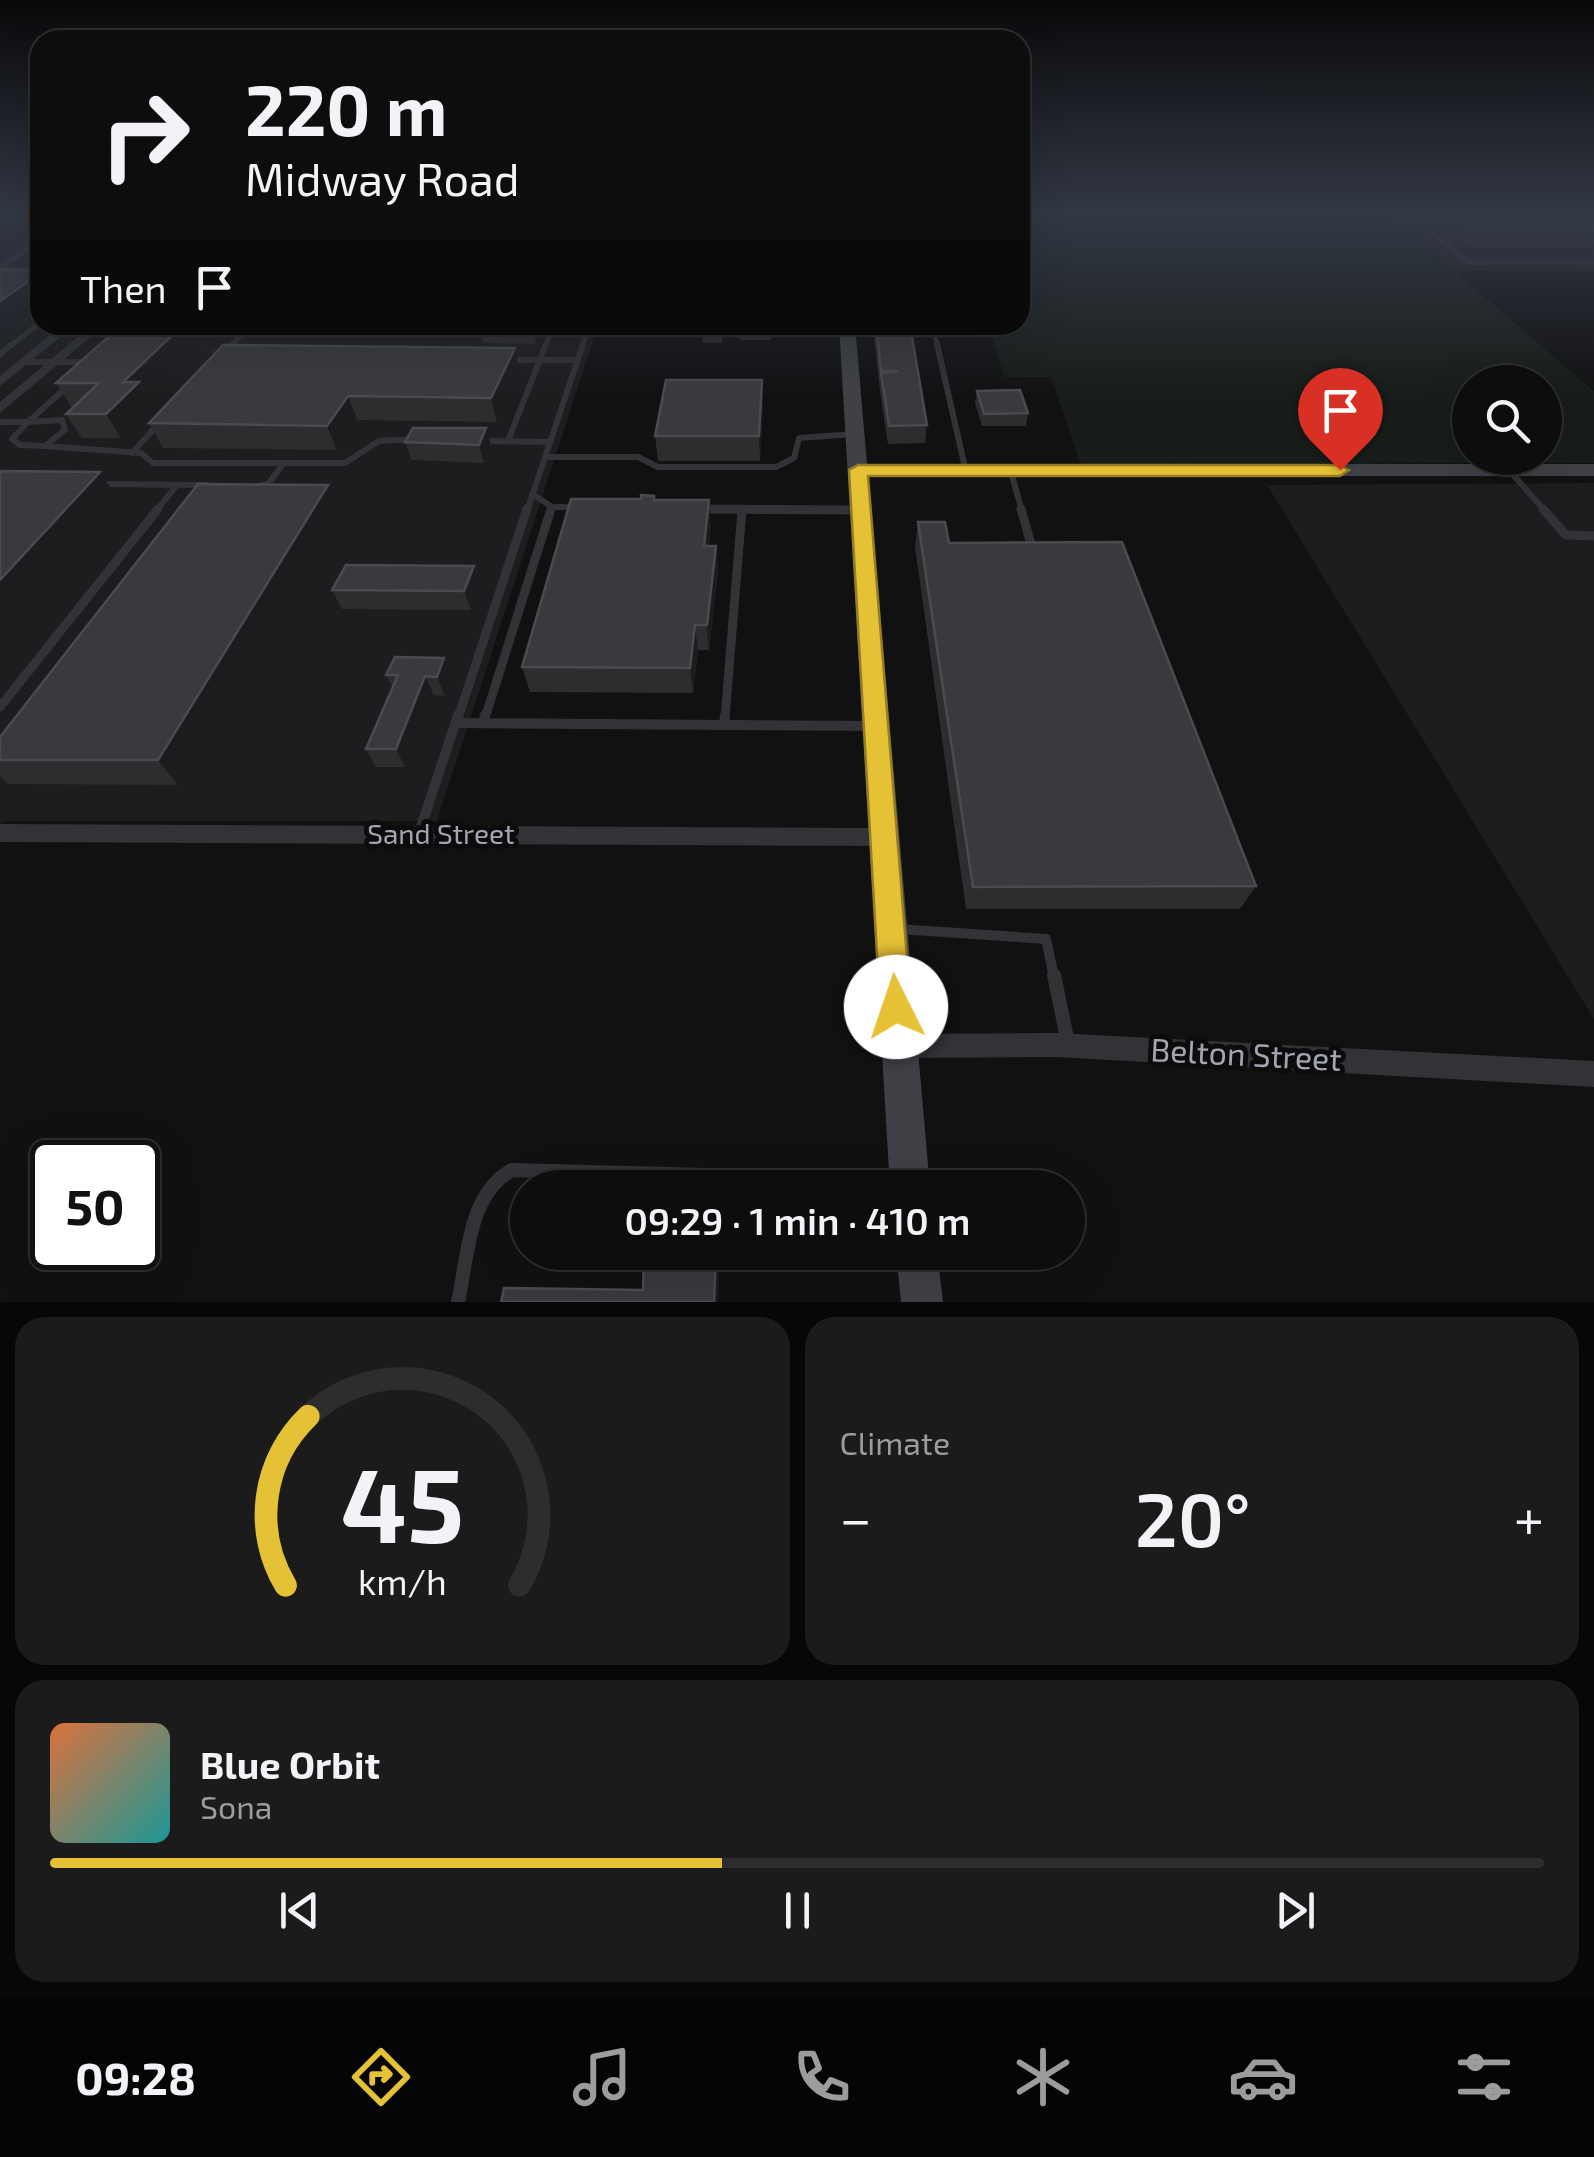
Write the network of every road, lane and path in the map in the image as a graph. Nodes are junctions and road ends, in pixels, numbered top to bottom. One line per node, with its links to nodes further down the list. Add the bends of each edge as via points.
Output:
1 (0, 282): 2 (street)
2 (30, 282)
3 (30, 331): 11 (lane)
4 (58, 335): 16 (street)
5 (87, 335): 17 (street)
6 (241, 335): 12 (lane, via 219,358)
7 (551, 335): 14 (lane)
8 (586, 335): 15 (lane)
9 (848, 335): 23 (main road)
10 (935, 335): 36 (lane)
11 (0, 354)
12 (238, 358)
13 (505, 360): 14 (lane)
14 (543, 360): 15 (lane); 26 (lane)
15 (577, 360): 27 (lane)
16 (24, 362): 17 (lane); 18 (street)
17 (55, 362): 19 (street); 22 (lane, via 94,362)
18 (0, 382)
19 (0, 409)
20 (169, 412): 29 (lane)
21 (0, 422): 22 (lane)
22 (28, 422): 28 (lane, via 12,439); 28 (lane, via 66,422)
23 (855, 434): 30 (lane, via 799,438 794,458 776,467 658,467 638,457); 32 (main road)
24 (431, 440): 31 (lane, via 380,441 345,463)
25 (470, 440): 26 (lane)
26 (508, 442): 27 (lane)
27 (550, 442): 30 (lane)
28 (46, 446): 29 (lane)
29 (132, 453): 31 (lane, via 153,462)
30 (545, 457): 43 (lane)
31 (284, 463): 42 (lane, via 268,484)
32 (858, 470): 36 (main road); 48 (main road)
33 (1452, 470): 37 (main road)
34 (1562, 470): 35 (main road)
35 (1594, 470)
36 (966, 472): 37 (main road)
37 (1011, 472): 50 (lane)
38 (1514, 475): 49 (lane, via 1566,536)
39 (79, 484): 40 (lane)
40 (178, 485): 41 (lane); 51 (lane)
41 (217, 486)
42 (237, 486)
43 (532, 494): 44 (lane); 52 (lane)
44 (552, 507): 45 (lane); 53 (lane)
45 (590, 508)
46 (685, 509): 47 (lane)
47 (742, 510): 48 (lane); 54 (lane)
48 (860, 510): 55 (main road)
49 (1594, 536)
50 (1034, 554)
51 (0, 706)
52 (456, 723): 53 (lane); 57 (lane)
53 (482, 723): 54 (lane)
54 (724, 725): 55 (lane)
55 (874, 726): 58 (main road)
56 (0, 833): 57 (street, Sand Street)
57 (419, 833): 58 (street, Sand Street)
58 (882, 837): 59 (main road)
59 (890, 929): 60 (main road); 61 (lane, via 1046,939)
60 (898, 1046): 61 (street, Belton Street); 63 (main road)
61 (1068, 1046): 62 (street, Belton Street)
62 (1594, 1074)
63 (908, 1170)
64 (510, 1171): 66 (lane, via 480,1202)
65 (918, 1270): 67 (main road)
66 (458, 1302)
67 (922, 1302)

